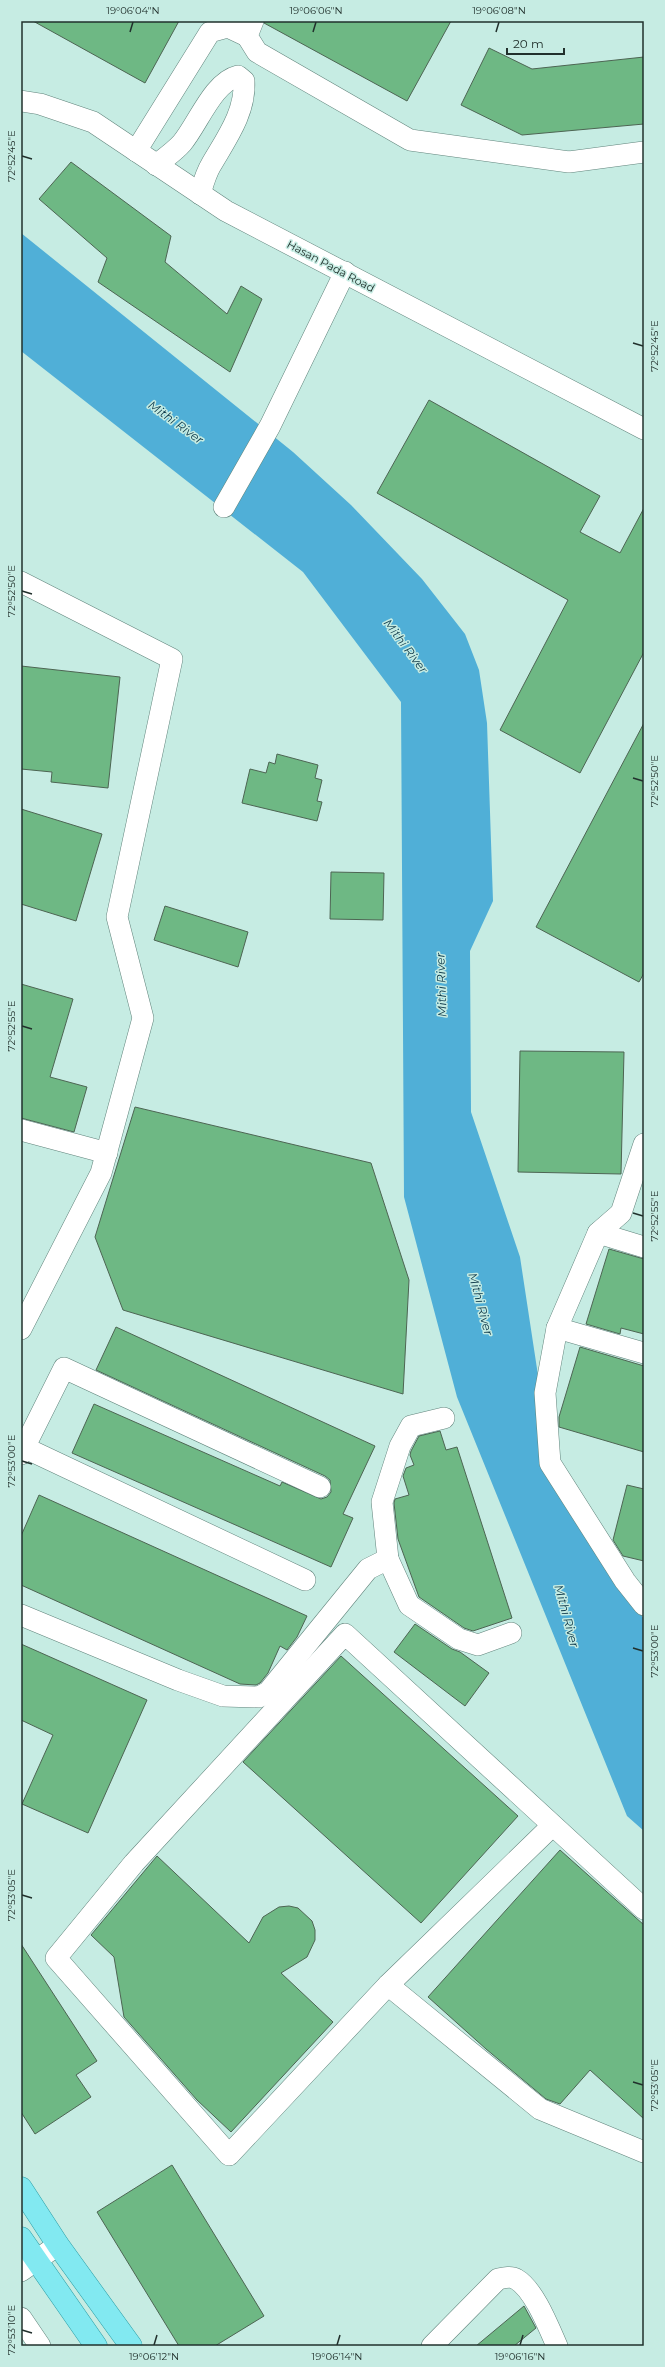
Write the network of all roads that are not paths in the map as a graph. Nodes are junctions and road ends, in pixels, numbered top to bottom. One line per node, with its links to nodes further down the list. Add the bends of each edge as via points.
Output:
1 (252, 36): 2 (street); 6 (street, via 228,26 210,32); 7 (street, via 410,140 569,162)
2 (238, 76): 8 (street, via 231,78 217,91 182,144); 9 (street, via 244,81 245,89 240,112 225,144 210,166)
3 (21, 96): 4 (street)
4 (21, 101): 5 (street); 6 (street, Hasan Pada Road, via 40,104 93,122)
5 (21, 106)
6 (136, 151): 8 (street, Hasan Pada Road)
7 (644, 152)
8 (156, 165): 9 (street, Hasan Pada Road)
9 (200, 194): 10 (street, Hasan Pada Road, via 226,211)
10 (345, 272): 11 (street, Hasan Pada Road); 12 (street, via 270,426)
11 (644, 429)
12 (224, 507)
13 (21, 582): 16 (street, via 172,659 117,917 143,1018)
14 (21, 1130): 16 (street)
15 (644, 1144): 17 (street, via 620,1213)
16 (107, 1153): 20 (street, via 101,1173)
17 (598, 1233): 18 (street); 19 (street)
18 (644, 1247)
19 (557, 1328): 21 (street); 27 (street, via 546,1393 550,1463 625,1581)
20 (21, 1329)
21 (644, 1353)
22 (444, 1418): 25 (street, via 411,1426 400,1446 382,1502)
23 (22, 1449): 24 (street, via 64,1368); 26 (street)
24 (320, 1487)
25 (388, 1559): 28 (street, via 368,1569 268,1692 259,1697 223,1696); 29 (street, via 408,1605 459,1640 478,1645)
26 (305, 1580)
27 (644, 1605)
28 (21, 1615)
29 (511, 1633)
30 (552, 1826): 31 (street); 32 (street); 32 (street, via 344,1634 134,1863 56,1958 229,2156)
31 (644, 1908)
32 (388, 1985): 33 (street, via 540,2109)
33 (644, 2152)
34 (21, 2188): 36 (main road)
35 (21, 2238): 37 (main road)
36 (58, 2245): 37 (street); 41 (main road)
37 (28, 2266): 40 (main road)
38 (21, 2318): 39 (street)
39 (40, 2346)
40 (96, 2346)
41 (131, 2346)
42 (432, 2346): 43 (street, via 498,2279 505,2277 515,2278 523,2284 542,2312)
43 (558, 2346)

